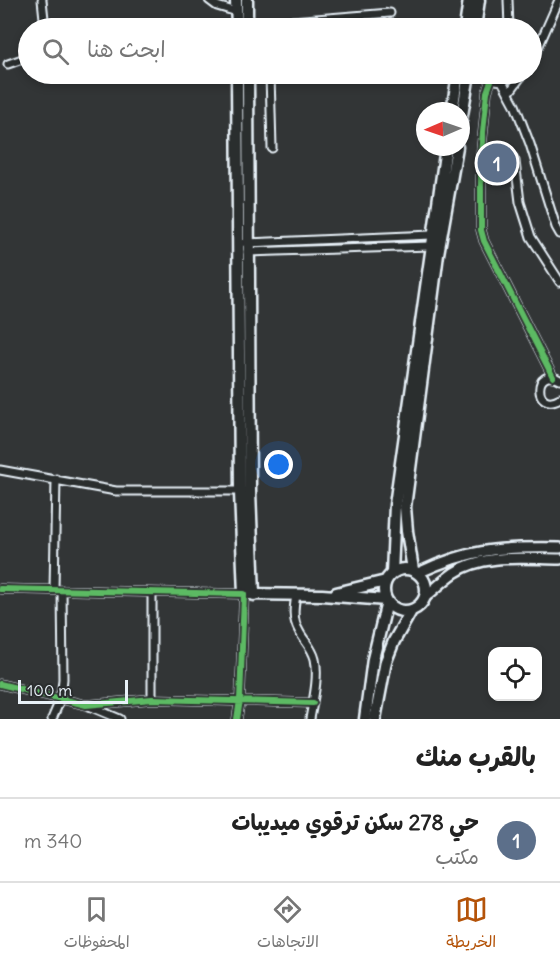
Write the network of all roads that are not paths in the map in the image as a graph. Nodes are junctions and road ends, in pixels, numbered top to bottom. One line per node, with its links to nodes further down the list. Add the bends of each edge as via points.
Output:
1 (42, 0): 11 (street)
2 (209, 0): 9 (street)
3 (236, 0): 9 (main road)
4 (247, 0): 13 (main road)
5 (469, 0): 15 (main road)
6 (479, 0): 16 (main road)
7 (508, 0): 17 (street)
8 (559, 0): 18 (street)
9 (237, 12): 12 (main road)
10 (390, 14): 14 (street)
11 (44, 18)
12 (237, 18)
13 (247, 18)
14 (334, 18)
15 (466, 18)
16 (476, 18)
17 (509, 18)
18 (542, 37)
19 (18, 60): 20 (street)
20 (8, 64)
21 (237, 84): 39 (main road)
22 (248, 84): 39 (main road)
23 (270, 84): 32 (street)
24 (456, 84): 30 (main road)
25 (467, 84): 31 (main road)
26 (489, 84): 33 (street)
27 (504, 84): 29 (street)
28 (516, 84): 29 (street)
29 (509, 93): 36 (street)
30 (453, 102)
31 (464, 102)
32 (272, 148)
33 (481, 153): 41 (street, via 513,157 520,202 531,237); 42 (street, via 484,241)
34 (445, 156): 38 (main road)
35 (455, 156): 49 (main road, via 438,254 405,507)
36 (560, 234)
37 (320, 239): 38 (street); 39 (street); 40 (street)
38 (431, 241): 40 (street); 50 (main road)
39 (244, 248): 40 (street); 46 (main road)
40 (320, 249)
41 (560, 282)
42 (557, 378): 43 (street, via 543,380 539,393 546,401)
43 (559, 402)
44 (0, 470): 45 (street)
45 (56, 479): 46 (street, via 116,491); 52 (street)
46 (245, 491): 54 (main road)
47 (560, 548): 49 (main road, via 482,550)
48 (560, 559): 57 (main road, via 482,562 454,573)
49 (415, 572): 50 (main road, via 402,569); 57 (main road, via 425,584)
50 (389, 577): 56 (main road, via 354,590); 58 (main road, via 383,590)
51 (0, 589): 52 (street)
52 (58, 590): 53 (street); 61 (street)
53 (152, 594): 54 (street); 62 (street)
54 (249, 595): 55 (main road); 63 (street)
55 (296, 595): 56 (main road); 64 (street, via 295,622 315,658)
56 (322, 595): 58 (main road)
57 (425, 597): 59 (main road)
58 (386, 601): 59 (main road, via 395,609); 70 (main road)
59 (411, 611): 71 (main road, via 386,661)
60 (0, 684): 61 (street)
61 (61, 698): 65 (street); 66 (street)
62 (152, 699): 63 (street); 65 (street)
63 (240, 700): 64 (street); 68 (street)
64 (313, 703): 69 (street)
65 (86, 705): 67 (street)
66 (52, 719)
67 (120, 719)
68 (237, 719)
69 (310, 719)
70 (364, 719)
71 (375, 719)

